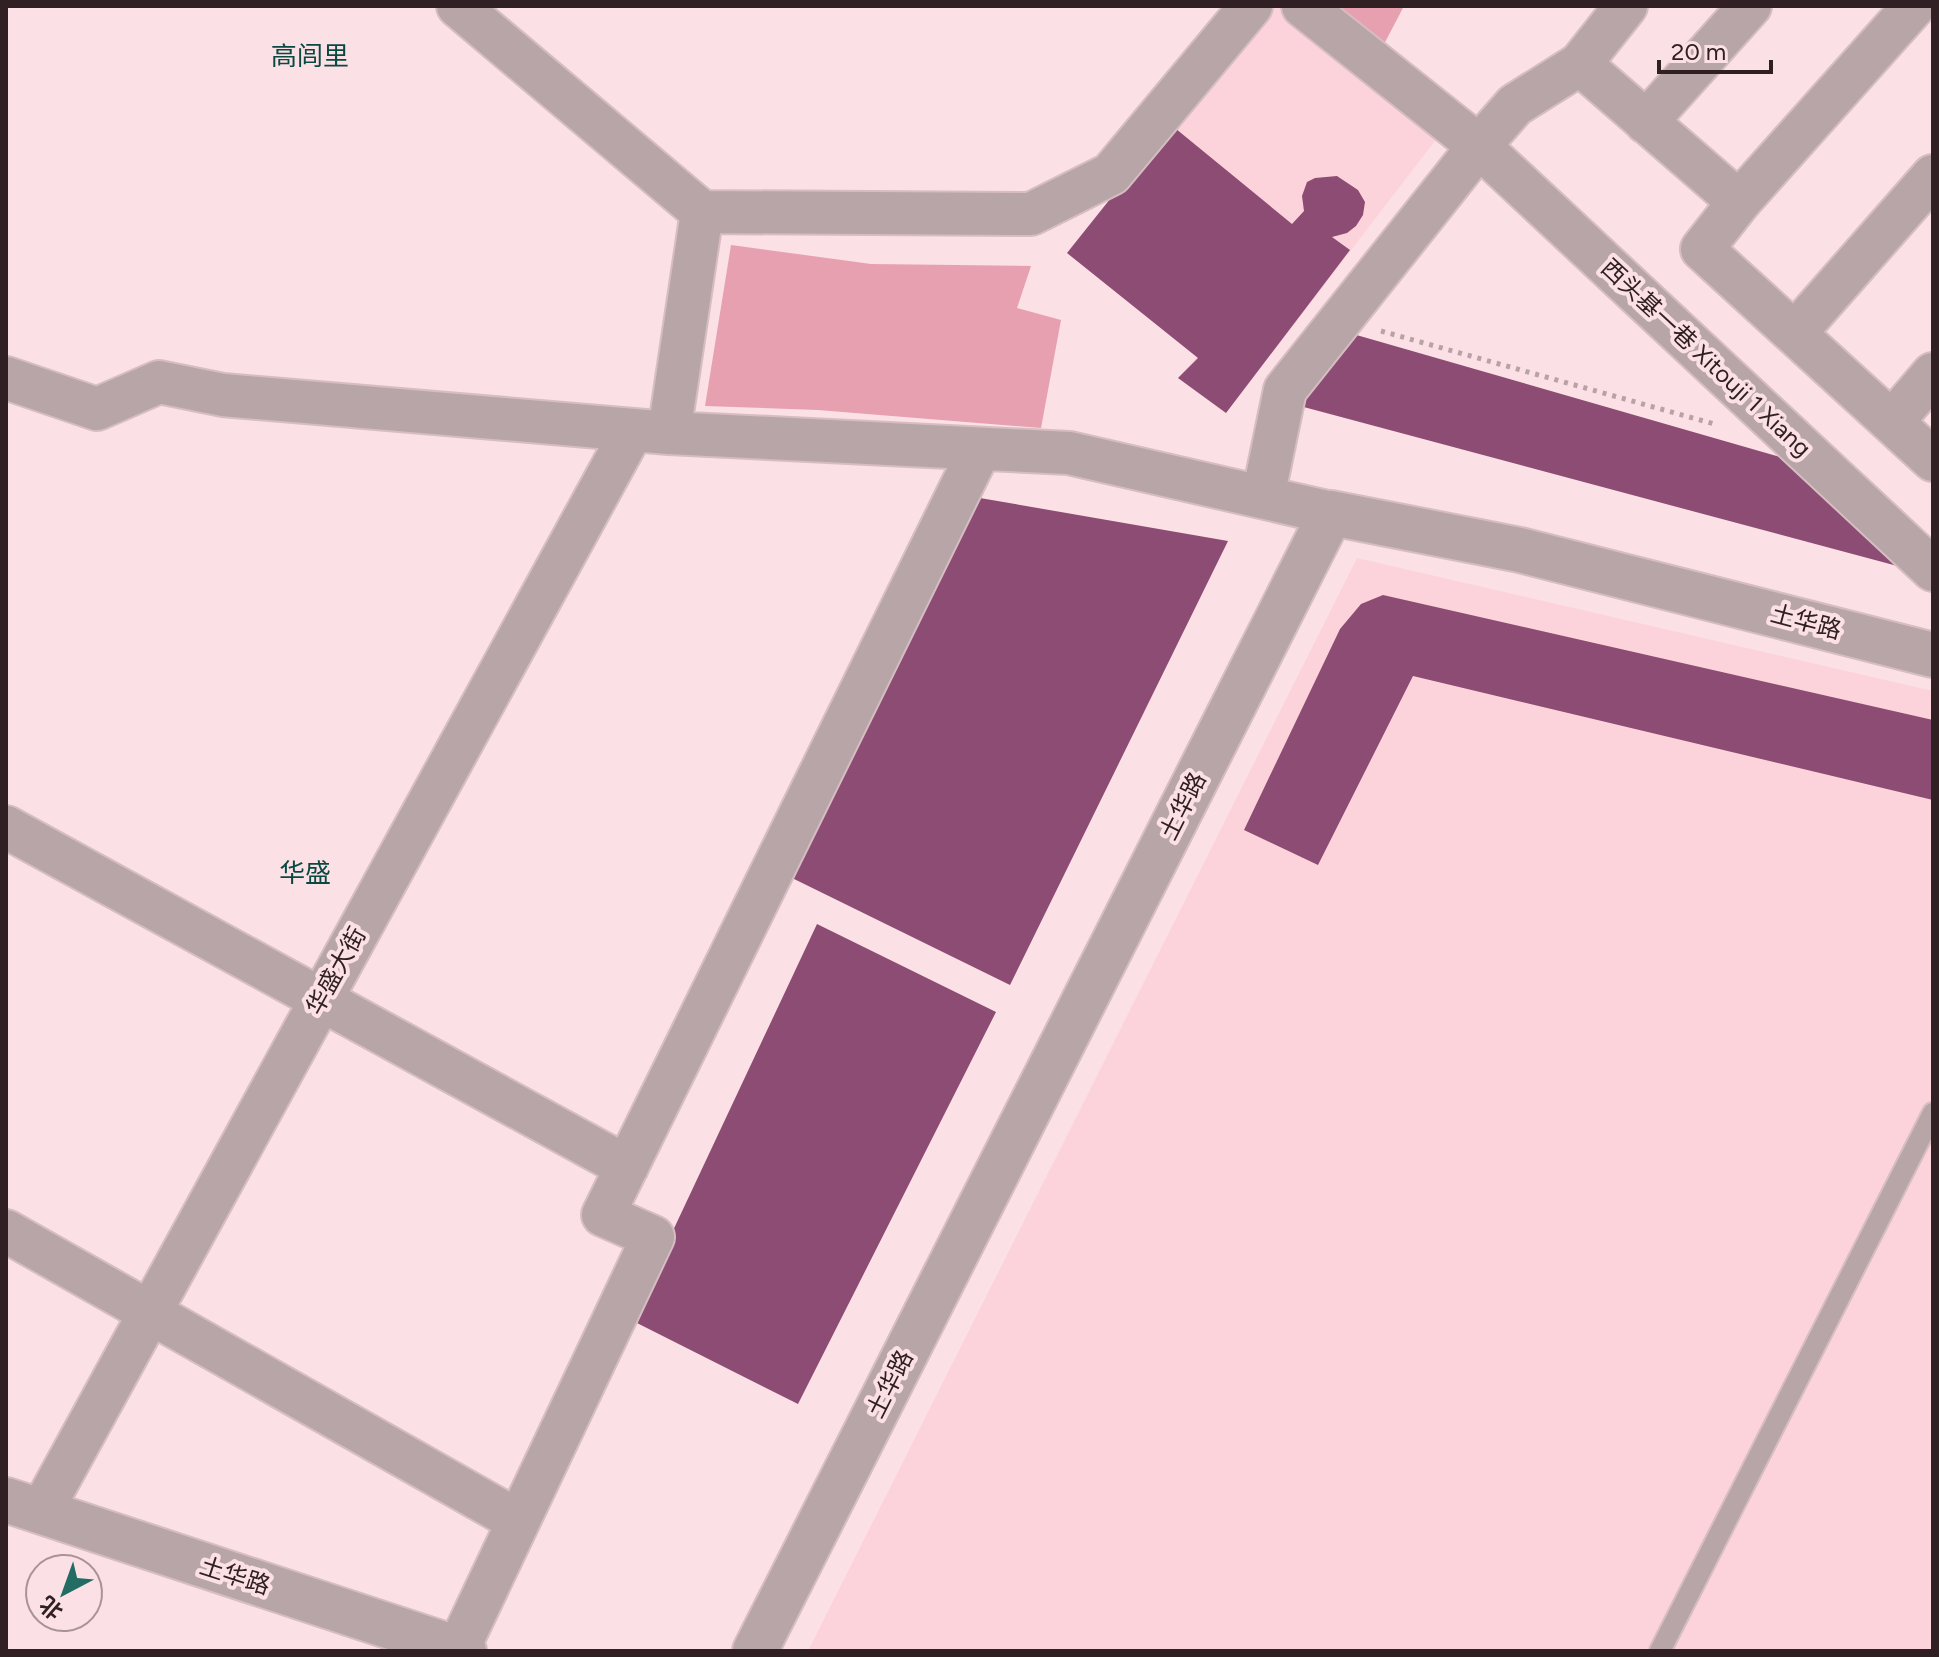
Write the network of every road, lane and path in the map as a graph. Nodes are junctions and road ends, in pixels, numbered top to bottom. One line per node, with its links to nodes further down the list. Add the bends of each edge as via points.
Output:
1 (458, 6): 12 (street)
2 (1251, 6): 12 (street, via 1111,174 1031,214)
3 (1303, 6): 9 (street, 西头基一巷 Xitouji 1 Xiang)
4 (1626, 6): 7 (street)
5 (1750, 6): 8 (street)
6 (1914, 6): 11 (street)
7 (1580, 64): 8 (street); 9 (street, via 1515,105)
8 (1646, 122): 11 (street)
9 (1479, 146): 13 (street); 24 (street, 西头基一巷 Xitouji 1 Xiang)
10 (1933, 176): 14 (street)
11 (1739, 202): 14 (street, via 1702,249)
12 (702, 212): 19 (street)
13 (1341, 320): 18 (path); 22 (street, via 1285,390)
14 (1795, 333): 17 (street)
15 (1933, 374): 17 (street)
16 (6, 378): 19 (street, via 97,409 159,382 223,395)
17 (1892, 422): 21 (street)
18 (1729, 428)
19 (650, 432): 20 (street); 27 (street, 华盛大街)
20 (980, 449): 22 (street, via 1069,453); 29 (street)
21 (1933, 460)
22 (1263, 497): 23 (street)
23 (1331, 513): 25 (street, 土华路, via 1520,550); 35 (street, 土华路)
24 (1933, 570)
25 (1933, 655)
26 (6, 827): 27 (street)
27 (320, 1001): 29 (street); 31 (street, 华盛大街)
28 (1933, 1113): 36 (lane)
29 (627, 1167): 33 (street, via 603,1215 653,1237)
30 (6, 1231): 31 (street)
31 (150, 1312): 32 (street, 华盛大街); 33 (street)
32 (24, 1506): 34 (street, 土华路)
33 (518, 1521): 34 (street)
34 (461, 1650)
35 (755, 1651)
36 (1660, 1651)

